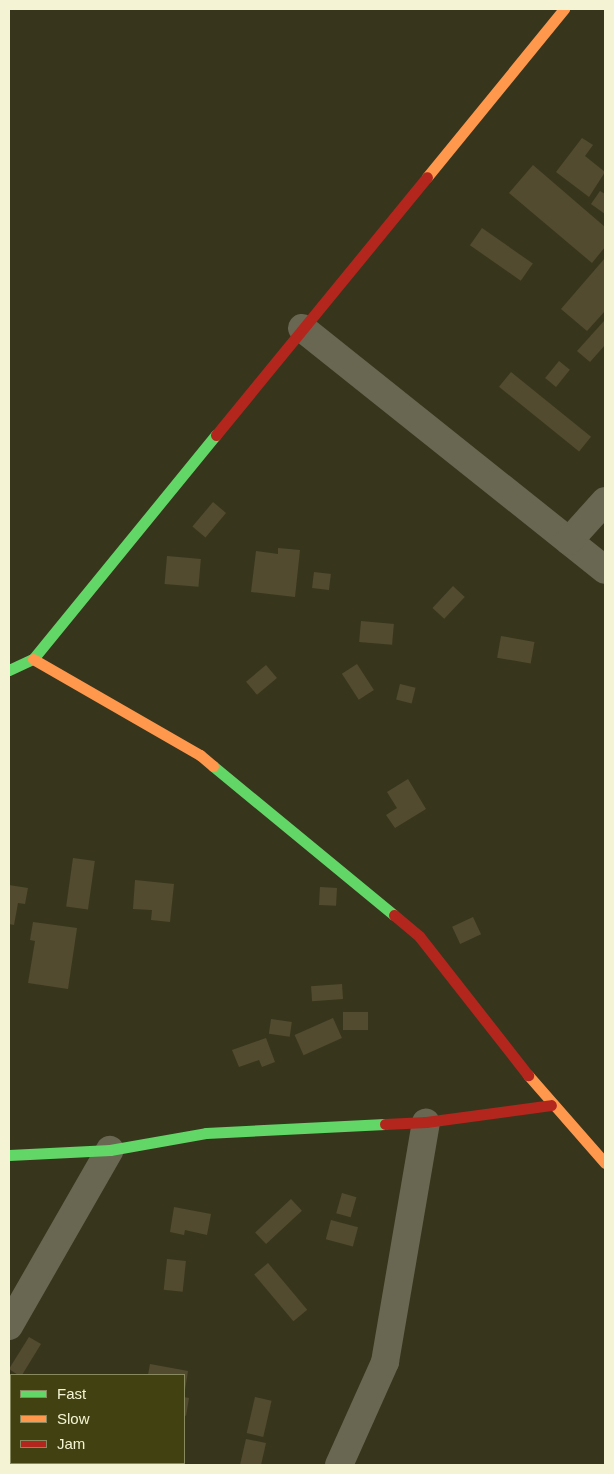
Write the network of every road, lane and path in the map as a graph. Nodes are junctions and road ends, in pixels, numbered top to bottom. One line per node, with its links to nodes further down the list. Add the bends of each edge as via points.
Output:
1 (564, 9): 2 (street)
2 (302, 328): 4 (street); 6 (street)
3 (605, 501): 4 (street)
4 (569, 541): 5 (street)
5 (605, 570)
6 (33, 659): 7 (street); 8 (street, via 200,755 419,936)
7 (9, 670)
8 (551, 1105): 9 (street); 12 (street)
9 (426, 1122): 10 (street, via 206,1133); 14 (street, via 385,1362)
10 (110, 1150): 11 (street); 13 (street)
11 (9, 1155)
12 (605, 1163)
13 (9, 1326)
14 (338, 1465)

